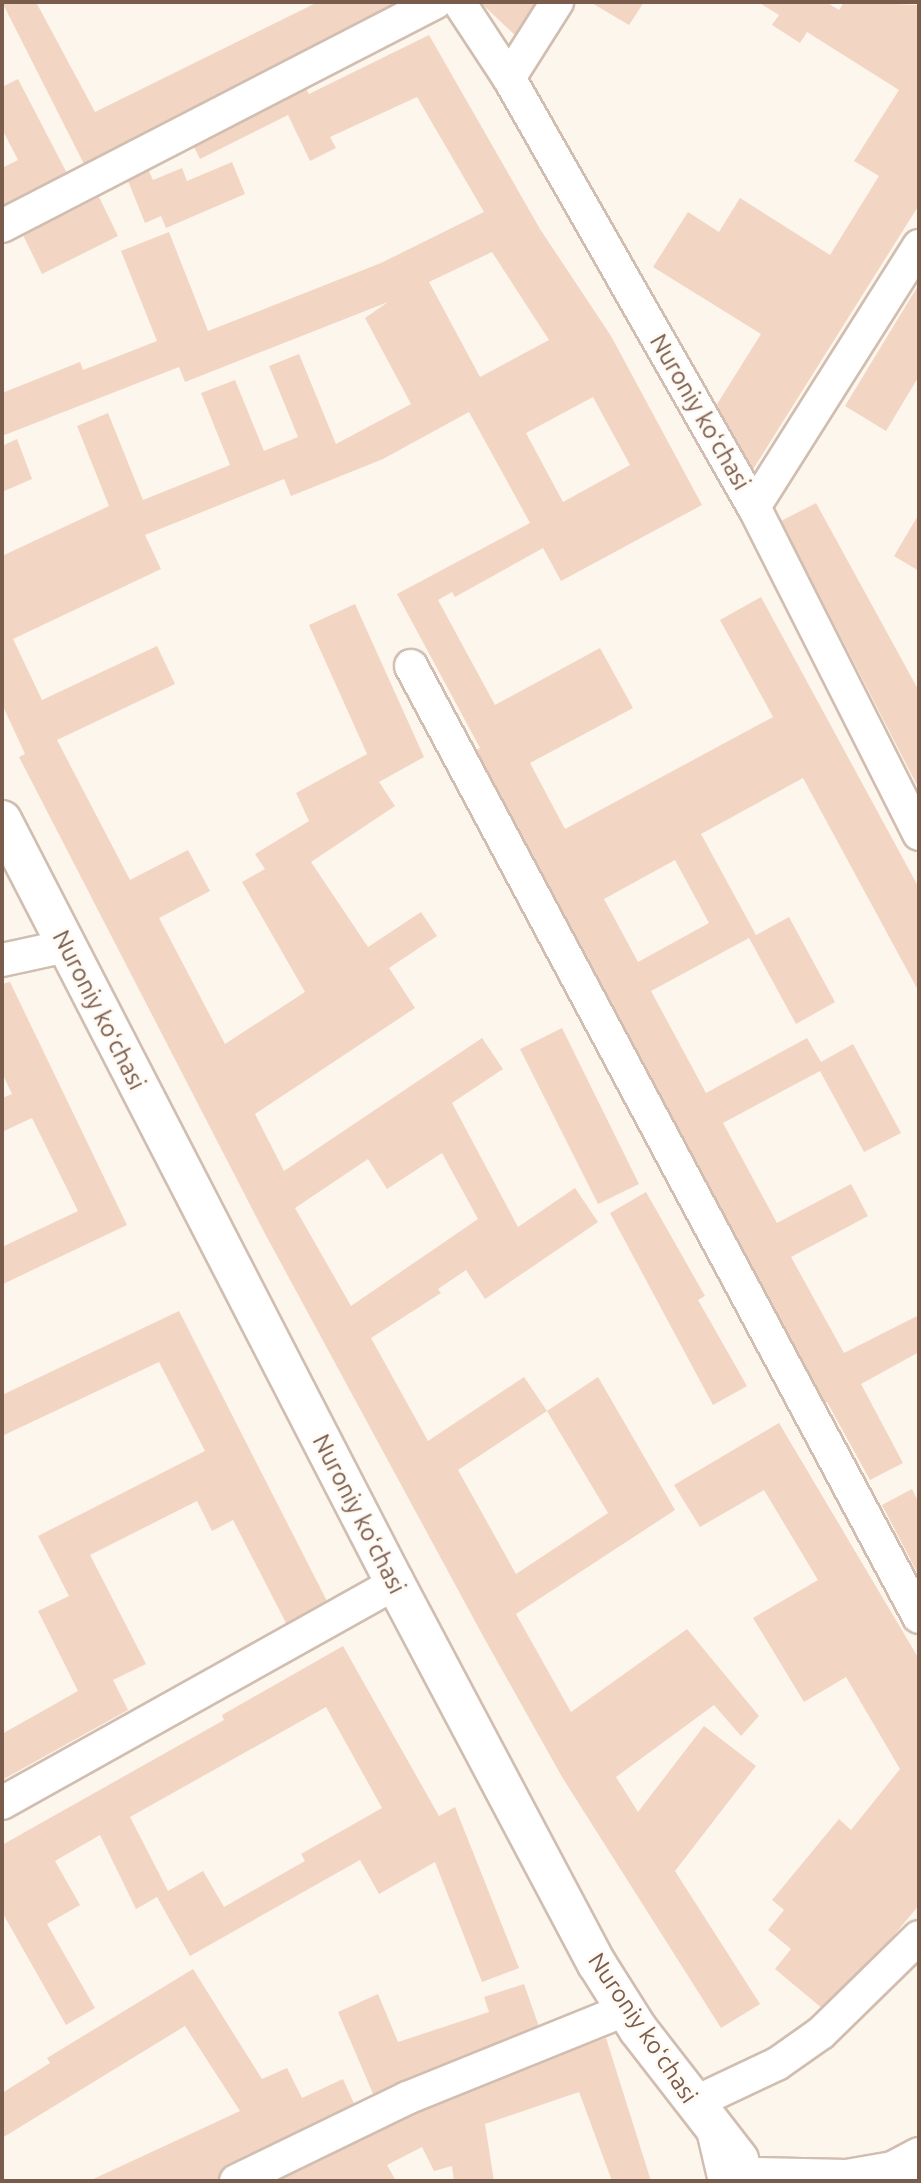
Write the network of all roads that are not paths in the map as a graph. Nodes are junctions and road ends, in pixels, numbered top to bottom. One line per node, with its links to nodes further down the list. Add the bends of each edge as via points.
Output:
1 (436, 2): 5 (street)
2 (459, 2): 4 (street, Nuroniy koʻchasi)
3 (557, 2): 4 (street)
4 (509, 78): 7 (street, Nuroniy koʻchasi)
5 (2, 226)
6 (919, 246): 7 (street)
7 (754, 507): 10 (street, Nuroniy koʻchasi)
8 (411, 666): 14 (street)
9 (2, 820): 11 (street, Nuroniy koʻchasi)
10 (919, 834)
11 (66, 946): 12 (street); 13 (street, Nuroniy koʻchasi)
12 (2, 960)
13 (395, 1583): 15 (street); 17 (street, Nuroniy koʻchasi)
14 (919, 1617)
15 (2, 1803)
16 (919, 1937): 18 (street, via 821,2033 777,2064)
17 (625, 2010): 18 (street, Nuroniy koʻchasi); 21 (street, via 407,2098)
18 (694, 2103): 20 (street, Nuroniy koʻchasi)
19 (919, 2157): 20 (street, via 893,2171 847,2179)
20 (748, 2180)
21 (236, 2181)

